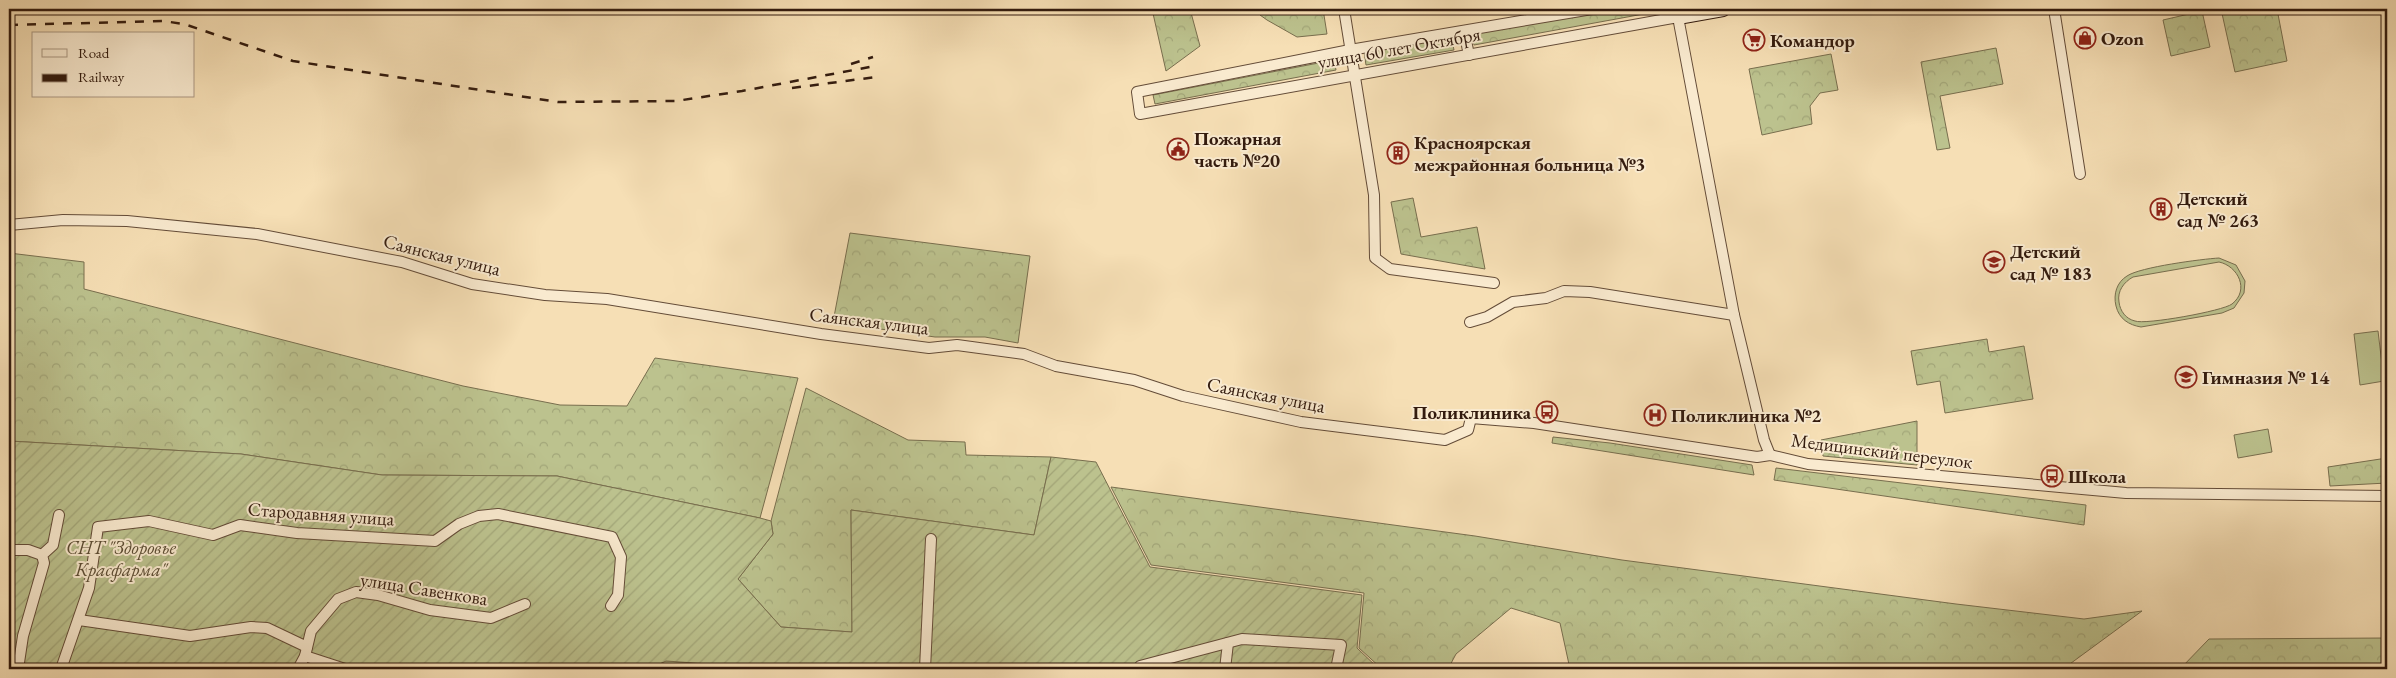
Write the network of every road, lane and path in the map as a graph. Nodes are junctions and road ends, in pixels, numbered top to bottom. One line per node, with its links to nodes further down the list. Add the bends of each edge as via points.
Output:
1 (1344, 9): 7 (street)
2 (1592, 9): 6 (street, улица 60 лет Октября)
3 (1716, 9): 5 (main road, улица 60 лет Октября)
4 (2054, 9): 10 (street)
5 (1678, 13): 8 (street, улица 60 лет Октября); 13 (street, Медицинский переулок)
6 (1464, 31): 7 (street, улица 60 лет Октября); 8 (street)
7 (1350, 50): 9 (street); 9 (street, улица 60 лет Октября, via 1137,92 1140,114)
8 (1469, 55): 9 (street, улица 60 лет Октября)
9 (1353, 74): 12 (street, via 1374,195 1376,258 1390,269)
10 (2080, 174)
11 (9, 225): 15 (street, Саянская улица, via 47,221 127,221 257,234 402,262 472,284 544,295 607,299 929,348 957,345 1024,354 1056,366 1134,380 1183,396 1301,422 1445,440 1468,430 1471,418 1534,423 1757,457)
12 (1494, 283)
13 (1734, 314): 14 (street, via 1564,291 1546,298 1514,302); 15 (street, Медицинский переулок)
14 (1470, 322)
15 (1770, 455): 16 (street, Медицинский переулок, via 1808,464 2126,493)
16 (2387, 496)
17 (59, 515): 20 (street, via 52,545)
18 (931, 539): 31 (street)
19 (9, 550): 20 (street, via 28,550)
20 (42, 555): 27 (street, via 44,564 23,636)
21 (525, 604): 25 (street, улица Савенкова, via 491,618 430,610 356,592 338,599 310,631)
22 (611, 606): 23 (street, Стародавняя улица, via 618,595 620,557 612,537 498,514 479,516 459,524 435,541 297,533 240,525 213,535 149,521 98,526 89,588)
23 (79, 620): 25 (street, via 190,636 251,627 267,628); 28 (street, Стародавняя улица)
24 (1228, 643): 26 (street); 32 (street); 33 (street, via 1242,639 1341,645)
25 (306, 652): 29 (street, улица Савенкова); 30 (street)
26 (1140, 666)
27 (18, 669)
28 (62, 669)
29 (298, 669)
30 (345, 669)
31 (925, 669)
32 (1225, 669)
33 (1336, 669)

